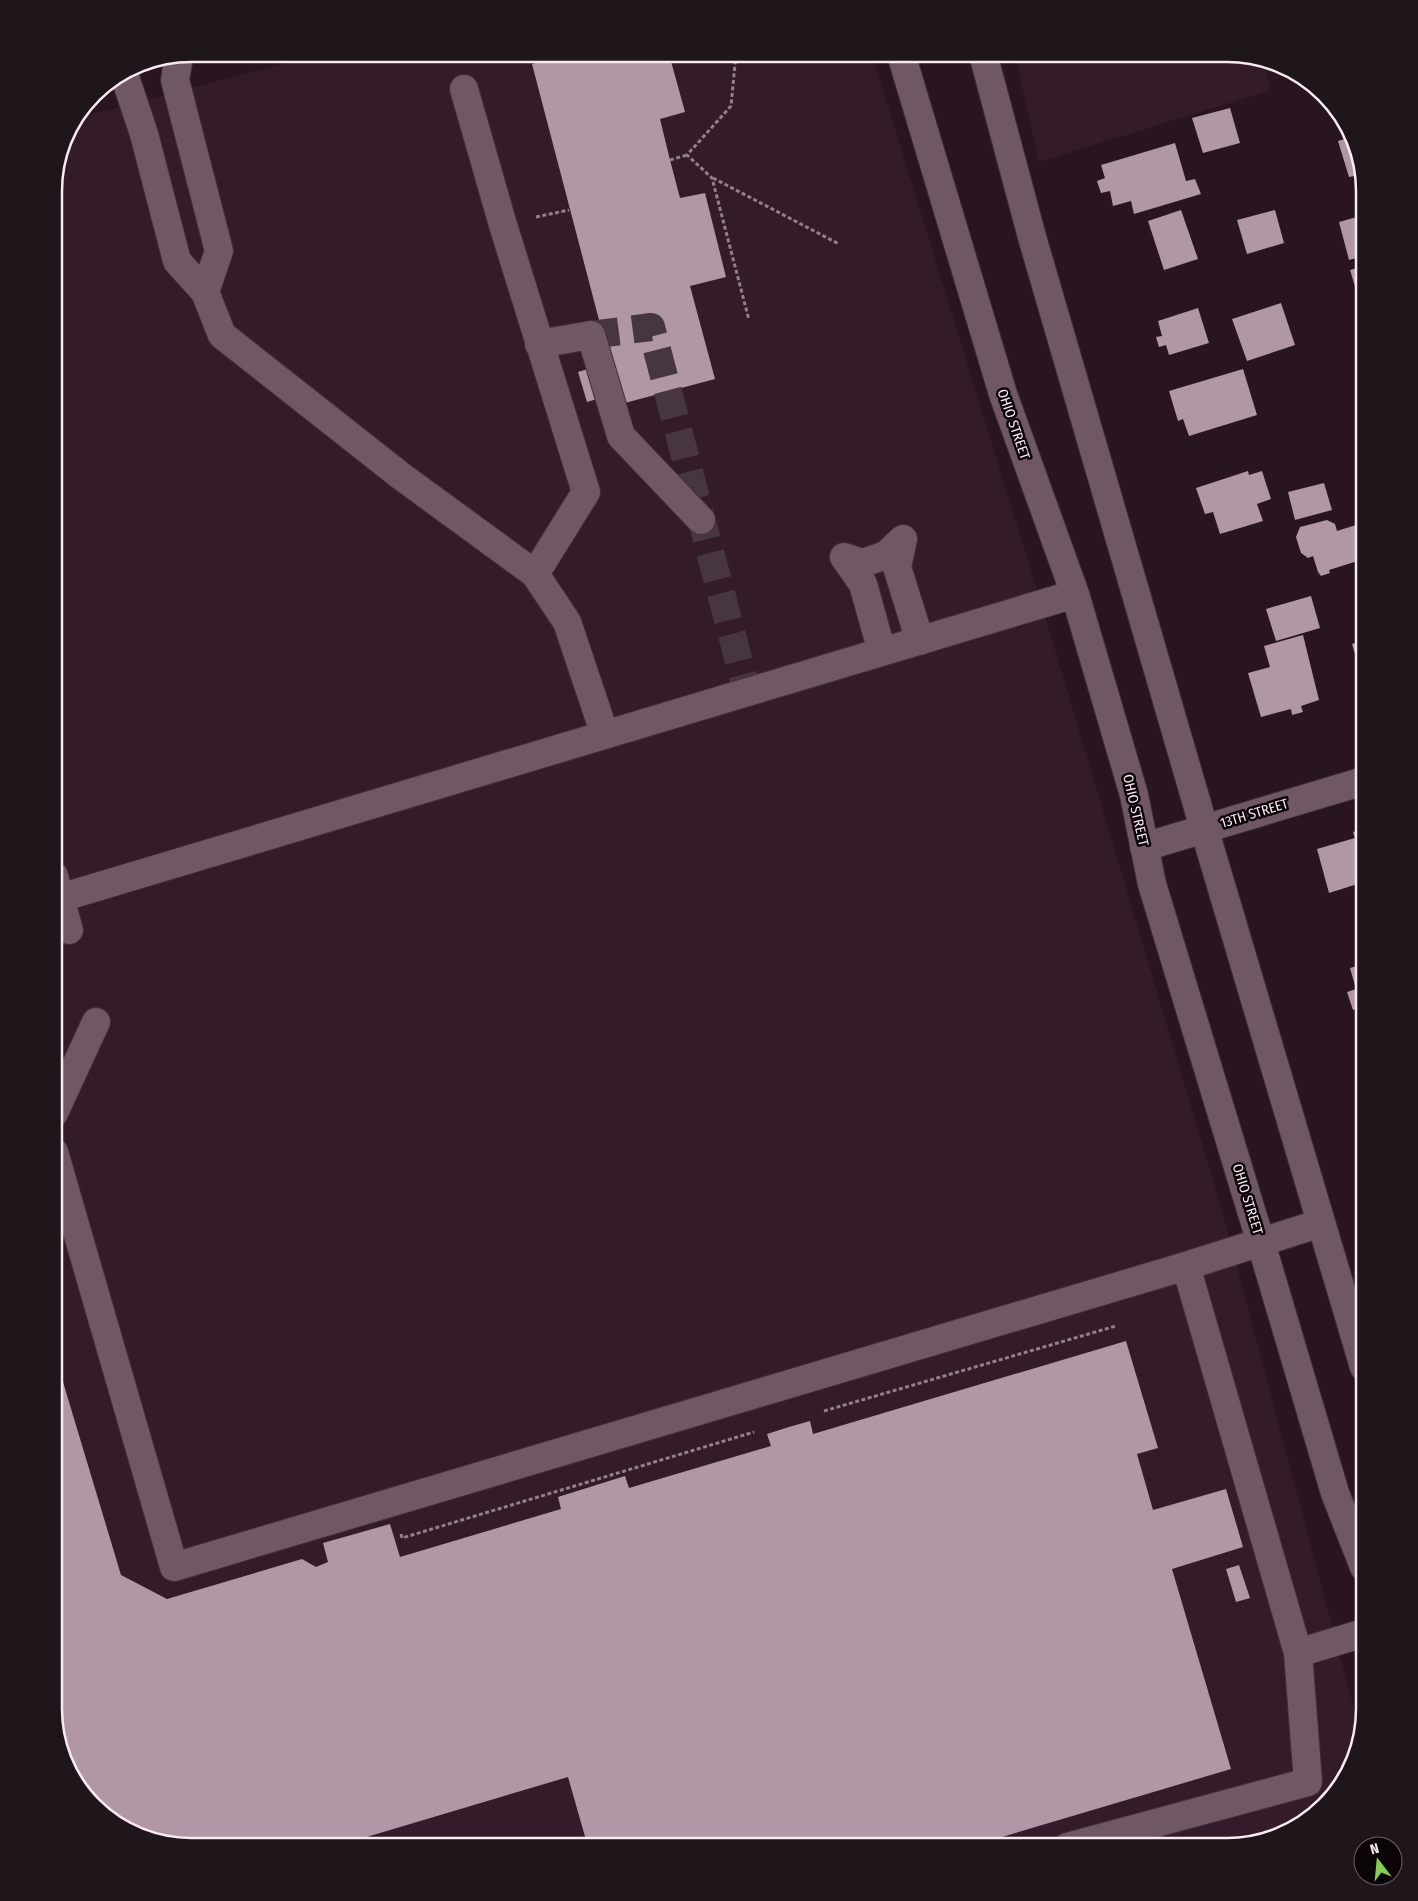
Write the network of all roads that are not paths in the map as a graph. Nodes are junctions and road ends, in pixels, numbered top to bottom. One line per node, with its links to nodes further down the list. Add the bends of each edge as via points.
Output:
1 (904, 63): 10 (street, OHIO STREET, via 1003,394)
2 (985, 63): 15 (street, via 1032,237)
3 (178, 64): 6 (street, via 175,80 219,251)
4 (126, 80): 6 (street, via 144,134 177,260)
5 (464, 89): 7 (street)
6 (205, 292): 9 (street, via 222,335 401,476)
7 (539, 344): 8 (street, via 591,335 621,436); 9 (street, via 586,492)
8 (701, 520)
9 (535, 574): 13 (street, via 567,622)
10 (1074, 594): 11 (street); 16 (street, OHIO STREET, via 1134,795)
11 (920, 641): 12 (street); 12 (street, via 897,567 903,539 886,555 863,563 844,557 863,584)
12 (882, 652): 13 (street)
13 (605, 735): 17 (street)
14 (1356, 782): 15 (street, 13TH STREET)
15 (1204, 828): 16 (street, 13TH STREET); 23 (street)
16 (1144, 847): 24 (street, OHIO STREET, via 1152,884)
17 (63, 885)
18 (63, 907): 19 (street)
19 (69, 930)
20 (96, 1022): 21 (street)
21 (62, 1094)
22 (62, 1181): 25 (street, via 174,1567)
23 (1321, 1223): 24 (street); 26 (street)
24 (1261, 1243): 25 (street); 27 (street, OHIO STREET, via 1335,1494)
25 (1186, 1266): 29 (street)
26 (1356, 1340)
27 (1356, 1547)
28 (1356, 1635): 29 (street)
29 (1298, 1653): 30 (street, via 1308,1782)
30 (1100, 1838)

